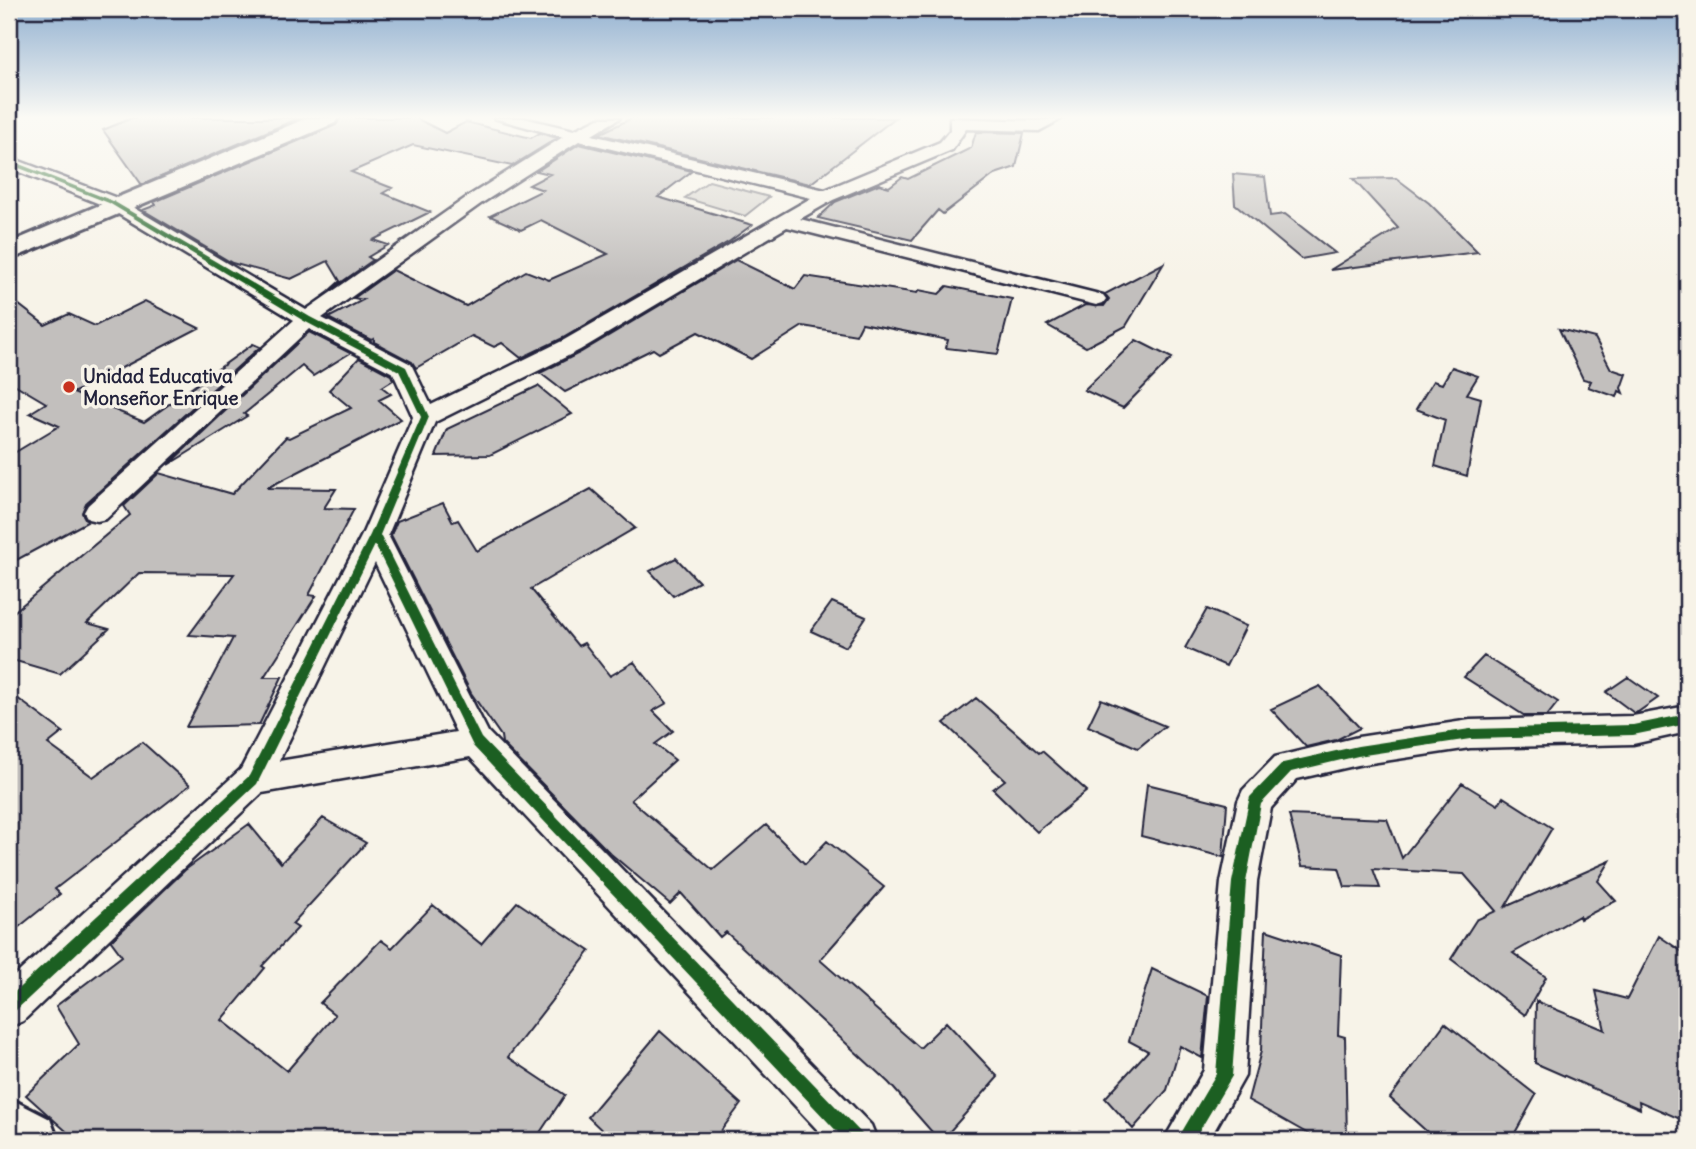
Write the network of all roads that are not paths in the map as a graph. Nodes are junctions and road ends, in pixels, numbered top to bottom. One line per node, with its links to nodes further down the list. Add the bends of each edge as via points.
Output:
1 (32, 172): 8 (street)
2 (190, 172): 8 (main road)
3 (196, 172): 8 (main road)
4 (520, 172): 13 (street)
5 (727, 172): 7 (street)
6 (885, 172): 7 (street)
7 (827, 196): 9 (street)
8 (114, 205): 10 (main road); 11 (main road); 13 (street)
9 (784, 221): 12 (street); 14 (street, via 572,345)
10 (9, 244)
11 (9, 253)
12 (1096, 299)
13 (307, 319): 14 (street, via 403,369); 15 (street)
14 (425, 417): 16 (street)
15 (97, 512)
16 (374, 535): 18 (street); 19 (street)
17 (1687, 719): 24 (street, via 1633,730 1470,734 1287,767 1255,801 1239,882 1224,1076)
18 (477, 742): 19 (street); 23 (street)
19 (253, 780): 20 (street)
20 (9, 1007)
21 (9, 1127): 22 (main road)
22 (29, 1140)
23 (856, 1140)
24 (1185, 1140)

